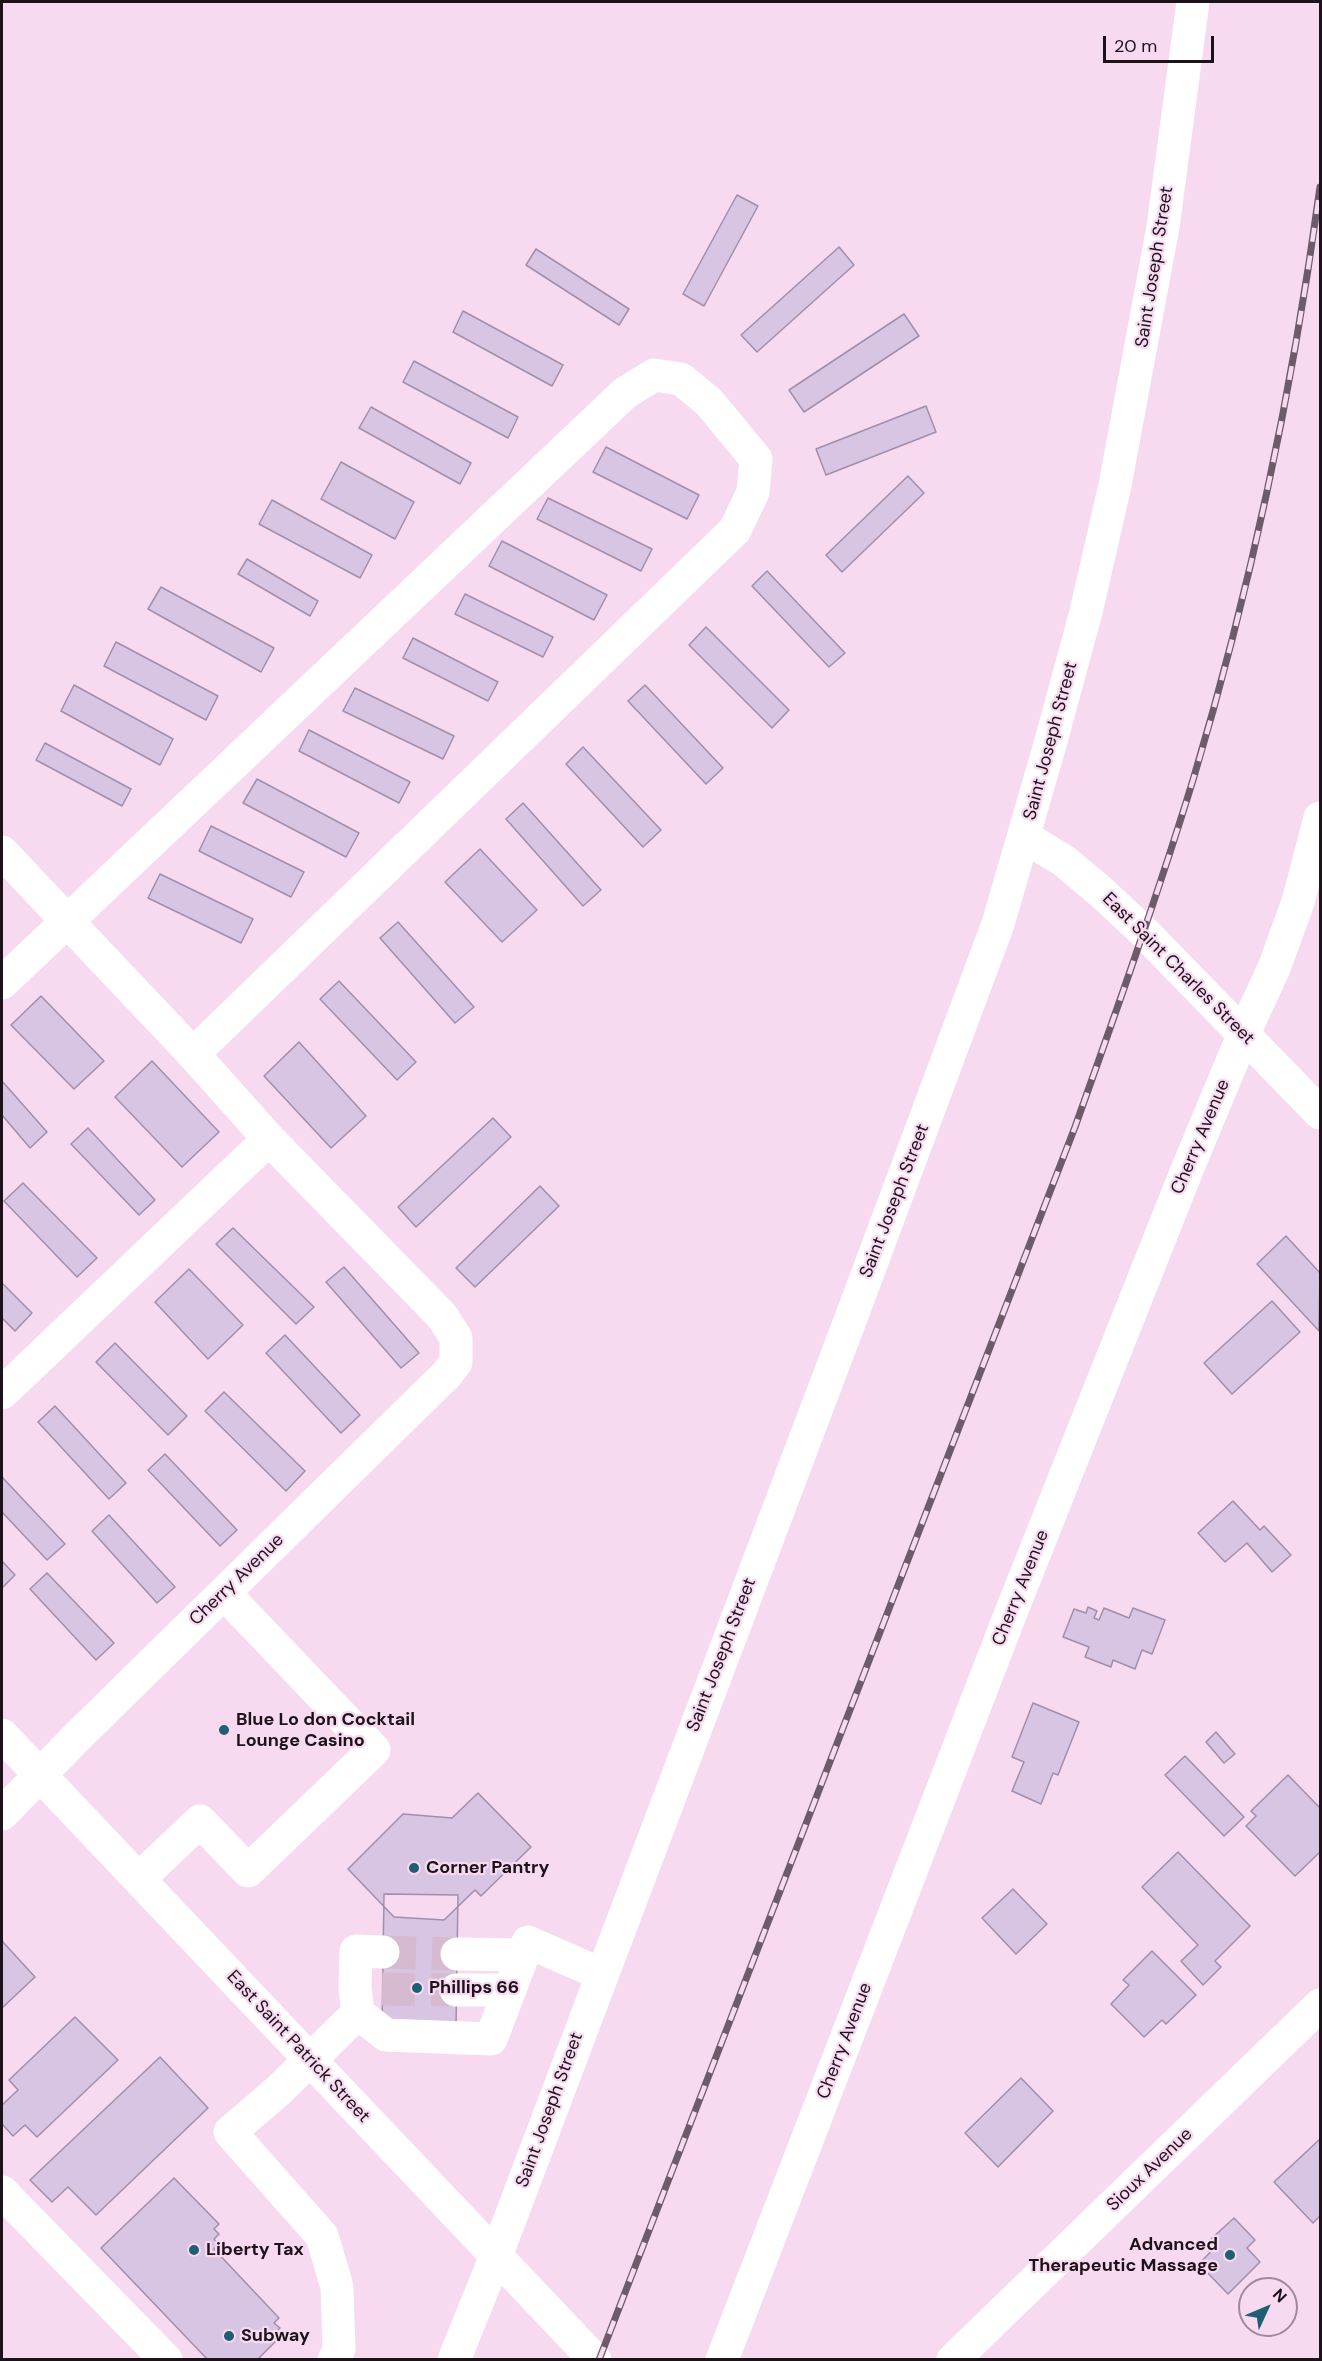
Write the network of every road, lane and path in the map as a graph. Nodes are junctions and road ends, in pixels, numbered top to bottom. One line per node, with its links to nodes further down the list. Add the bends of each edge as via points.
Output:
1 (1193, 2): 3 (street, Saint Joseph Street, via 1163,227 1115,485 1086,612)
2 (1320, 818): 7 (street, Cherry Avenue, via 1298,902)
3 (1025, 837): 7 (street, East Saint Charles Street, via 1064,861 1100,891); 20 (street, Saint Joseph Street, via 973,994)
4 (2, 852): 5 (street)
5 (67, 921): 6 (street); 8 (street); 8 (street, via 625,393 654,375 681,379 709,402 756,459 753,492 735,530)
6 (2, 983)
7 (1244, 1034): 9 (street, East Saint Charles Street); 32 (street, Cherry Avenue, via 1010,1615)
8 (194, 1054): 10 (street)
9 (1320, 1113)
10 (269, 1139): 11 (street); 12 (street, Cherry Avenue, via 442,1316 456,1338 456,1362)
11 (2, 1394)
12 (224, 1593): 14 (street, Cherry Avenue); 16 (street, via 374,1750 248,1871 200,1821)
13 (2, 1735): 14 (street, East Saint Patrick Street)
14 (41, 1776): 15 (street, Cherry Avenue); 16 (street, East Saint Patrick Street)
15 (2, 1814)
16 (139, 1879): 25 (street, East Saint Patrick Street)
17 (383, 1952): 23 (street, via 356,1951)
18 (457, 1954): 19 (street)
19 (523, 1955): 20 (street, via 528,1942); 22 (street)
20 (601, 1974): 27 (street, Saint Joseph Street)
21 (456, 1990): 22 (street)
22 (510, 1990): 23 (street, via 491,2039 386,2035)
23 (365, 1997): 25 (street)
24 (1320, 2006): 33 (street, Sioux Avenue)
25 (309, 2060): 27 (street, East Saint Patrick Street); 29 (street, via 230,2132 322,2236 337,2287 339,2349)
26 (2, 2192): 28 (street)
27 (496, 2256): 30 (street, Saint Joseph Street); 31 (street, East Saint Patrick Street)
28 (166, 2360)
29 (334, 2360)
30 (454, 2360)
31 (595, 2360)
32 (722, 2360)
33 (953, 2360)

